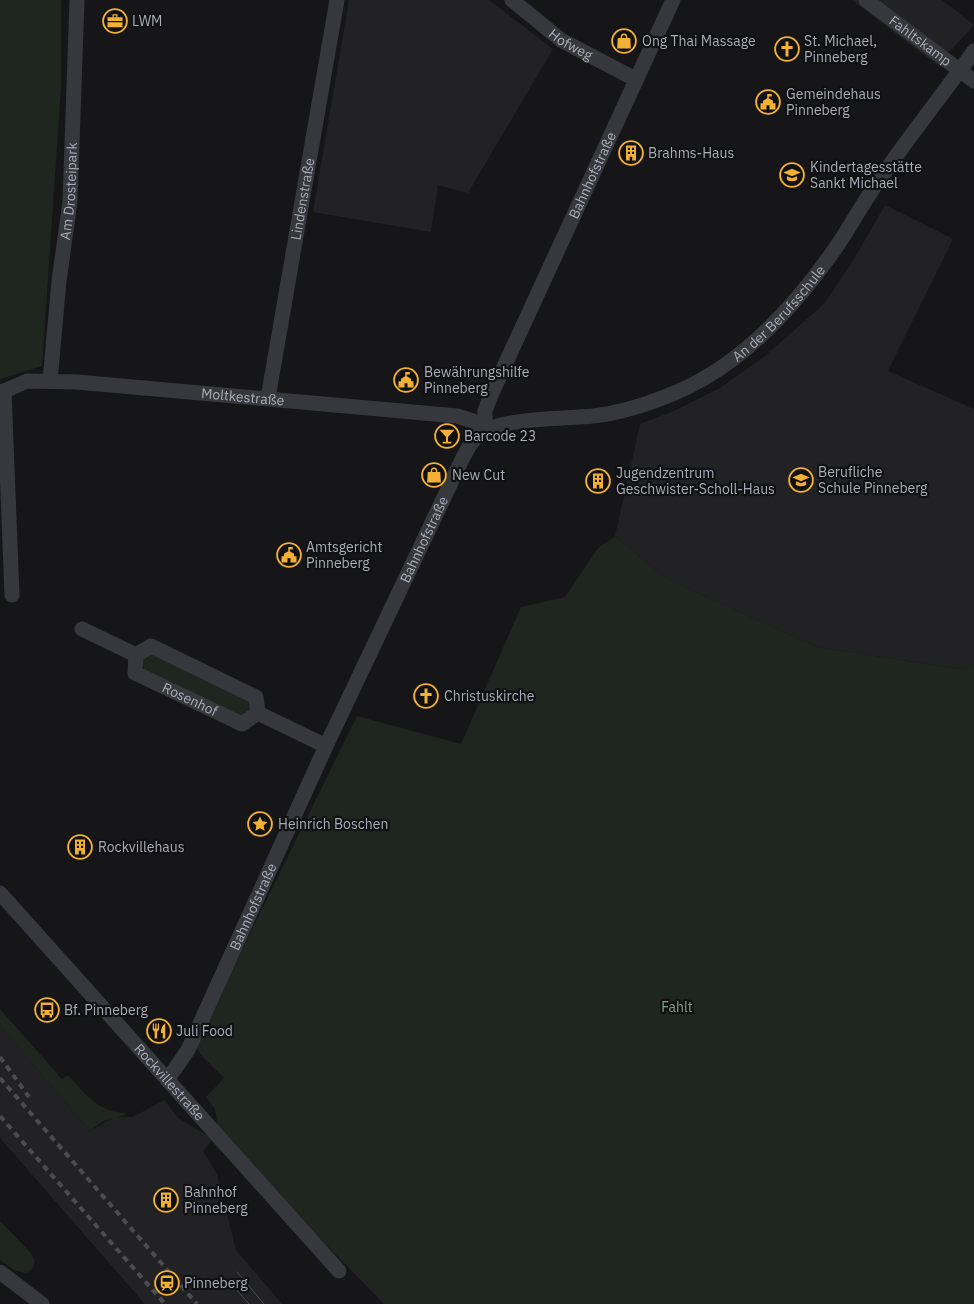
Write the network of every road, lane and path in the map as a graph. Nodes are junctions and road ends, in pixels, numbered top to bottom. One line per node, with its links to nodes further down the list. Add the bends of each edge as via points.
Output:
1 (78, 0): 10 (street, Am Drosteipark, via 70,202)
2 (337, 0): 12 (street, Lindenstraße)
3 (512, 0): 8 (street, Hofweg, via 561,40)
4 (673, 0): 8 (street, Bahnhofstraße)
5 (866, 0): 7 (street, Fahltskamp)
6 (974, 51): 7 (street, An der Berufsschule)
7 (960, 71): 9 (street, Fahltskamp); 13 (street, An der Berufsschule, via 880,179 820,270 787,310 751,345 720,368 677,392 634,407 596,416 502,425)
8 (635, 79): 13 (street, Bahnhofstraße, via 491,395 485,411)
9 (974, 81)
10 (50, 381): 11 (street, Moltkestraße, via 27,381); 12 (street, Moltkestraße)
11 (2, 392): 14 (street)
12 (268, 398): 13 (street, Moltkestraße, via 457,416 473,421)
13 (485, 430): 18 (street, Bahnhofstraße, via 476,437 462,460)
14 (12, 595)
15 (82, 629): 16 (street)
16 (136, 655): 17 (street, via 150,646 256,697); 17 (street, Rosenhof, via 135,673 242,724)
17 (258, 713): 18 (street)
18 (326, 746): 20 (street, Bahnhofstraße, via 188,1050)
19 (0, 893): 20 (street, Rockvillestraße)
20 (168, 1080): 21 (street, Rockvillestraße)
21 (339, 1271)
22 (0, 1272): 23 (street)
23 (42, 1304)

